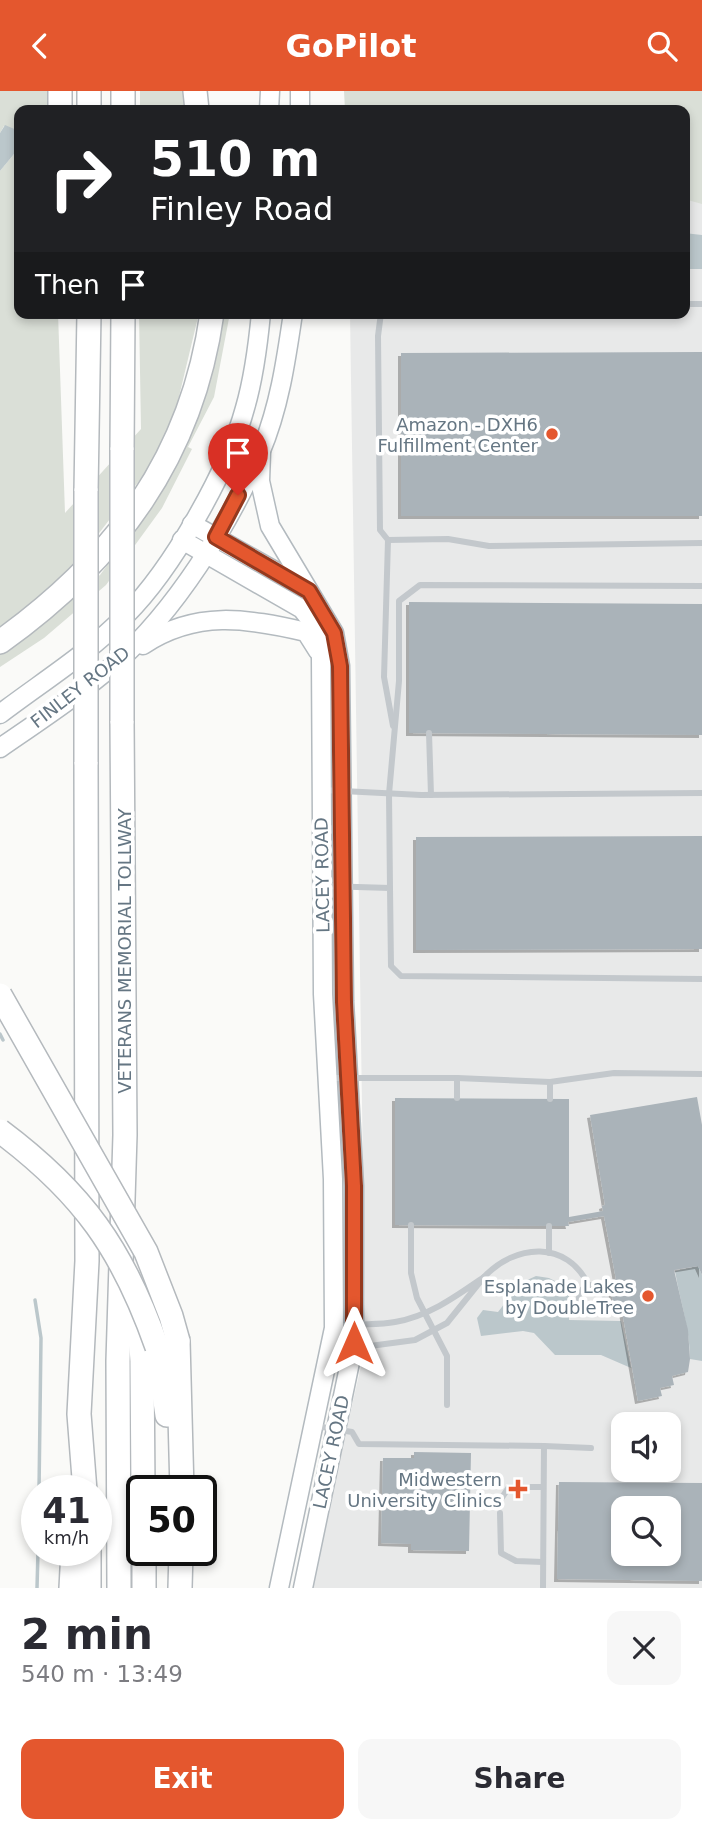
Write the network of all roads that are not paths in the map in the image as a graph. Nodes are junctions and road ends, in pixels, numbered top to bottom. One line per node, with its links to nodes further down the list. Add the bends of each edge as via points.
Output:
1 (75, 319): 8 (highway)
2 (89, 319): 8 (highway)
3 (123, 319): 43 (highway, VETERANS MEMORIAL TOLLWAY, bridge)
4 (211, 319): 18 (highway, via 187,417 158,479 73,584)
5 (260, 319): 10 (main road, FINLEY ROAD, via 256,361 234,443)
6 (292, 319): 9 (main road, FINLEY ROAD, via 284,378)
7 (380, 319): 13 (lane, via 380,530)
8 (86, 448): 56 (highway, bridge, via 87,1261)
9 (261, 453): 11 (main road, FINLEY ROAD); 17 (main road, via 260,481 270,526)
10 (192, 524): 11 (main road, LACEY ROAD); 12 (main road, FINLEY ROAD)
11 (216, 537): 15 (main road, FINLEY ROAD); 17 (main road, LACEY ROAD)
12 (182, 540): 15 (main road); 21 (main road, FINLEY ROAD, via 128,613)
13 (388, 540): 14 (lane, via 448,539 489,546); 23 (lane, via 384,677)
14 (702, 543)
15 (205, 553): 19 (main road, LACEY ROAD, via 302,609 316,627); 20 (main road, FINLEY ROAD, via 170,604)
16 (702, 586): 23 (lane, via 420,585 399,601)
17 (309, 591): 26 (main road, LACEY ROAD, via 334,633 340,666)
18 (0, 642)
19 (321, 657): 20 (main road, via 306,632 226,620 167,629); 25 (main road, LACEY ROAD)
20 (117, 663): 24 (main road, FINLEY ROAD)
21 (0, 714)
22 (429, 733): 29 (lane)
23 (395, 735): 28 (lane)
24 (0, 748)
25 (321, 790): 26 (lane); 30 (main road, LACEY ROAD)
26 (341, 790): 28 (lane); 31 (main road, LACEY ROAD)
27 (702, 793): 29 (lane)
28 (390, 794): 29 (lane); 32 (lane)
29 (431, 795)
30 (323, 886): 31 (lane); 38 (main road, LACEY ROAD)
31 (343, 886): 32 (lane); 36 (main road, LACEY ROAD)
32 (390, 888): 33 (lane, via 391,966 401,976)
33 (702, 979)
34 (0, 995): 54 (highway, bridge, via 146,1252 171,1316)
35 (702, 1074): 39 (lane, via 614,1073)
36 (348, 1077): 37 (lane); 38 (lane); 50 (main road, LACEY ROAD)
37 (457, 1078): 39 (lane); 40 (lane)
38 (328, 1079): 51 (main road, LACEY ROAD)
39 (550, 1082): 41 (lane)
40 (457, 1098)
41 (550, 1099)
42 (0, 1131): 54 (highway, bridge, via 55,1177 103,1233)
43 (125, 1135): 63 (highway, via 142,1361); 75 (highway, VETERANS MEMORIAL TOLLWAY, via 118,1361)
44 (411, 1225): 49 (lane, via 411,1273)
45 (549, 1226): 46 (lane)
46 (549, 1253): 47 (lane, via 514,1254); 48 (lane, via 569,1261)
47 (484, 1277): 49 (lane); 52 (lane, via 447,1323)
48 (589, 1286): 48 (lane, via 581,1292 580,1302 586,1310 596,1310 604,1295 598,1287)
49 (424, 1313): 50 (lane, via 391,1323); 52 (lane)
50 (354, 1323): 51 (lane); 53 (main road, LACEY ROAD)
51 (334, 1328): 53 (lane); 57 (main road, LACEY ROAD)
52 (434, 1330): 53 (lane, via 395,1345); 55 (lane, via 447,1356)
53 (354, 1343): 58 (main road, LACEY ROAD)
54 (167, 1344): 64 (highway)
55 (447, 1405)
56 (79, 1414): 61 (highway); 62 (highway)
57 (314, 1425): 58 (lane); 78 (main road, LACEY ROAD)
58 (336, 1429): 59 (lane, via 352,1432 359,1444); 79 (main road, LACEY ROAD)
59 (544, 1446): 60 (lane); 65 (lane)
60 (591, 1448)
61 (77, 1475)
62 (84, 1475)
63 (143, 1475)
64 (179, 1475)
65 (543, 1487): 66 (lane, via 509,1487); 68 (lane)
66 (501, 1499)
67 (500, 1513): 68 (lane, via 501,1553 516,1561)
68 (543, 1562): 80 (lane)
69 (72, 1566): 73 (highway)
70 (89, 1566): 74 (highway)
71 (144, 1566): 76 (highway)
72 (181, 1566): 77 (highway)
73 (71, 1588)
74 (89, 1588)
75 (119, 1588)
76 (144, 1588)
77 (180, 1588)
78 (279, 1588)
79 (303, 1588)
80 (543, 1588)

